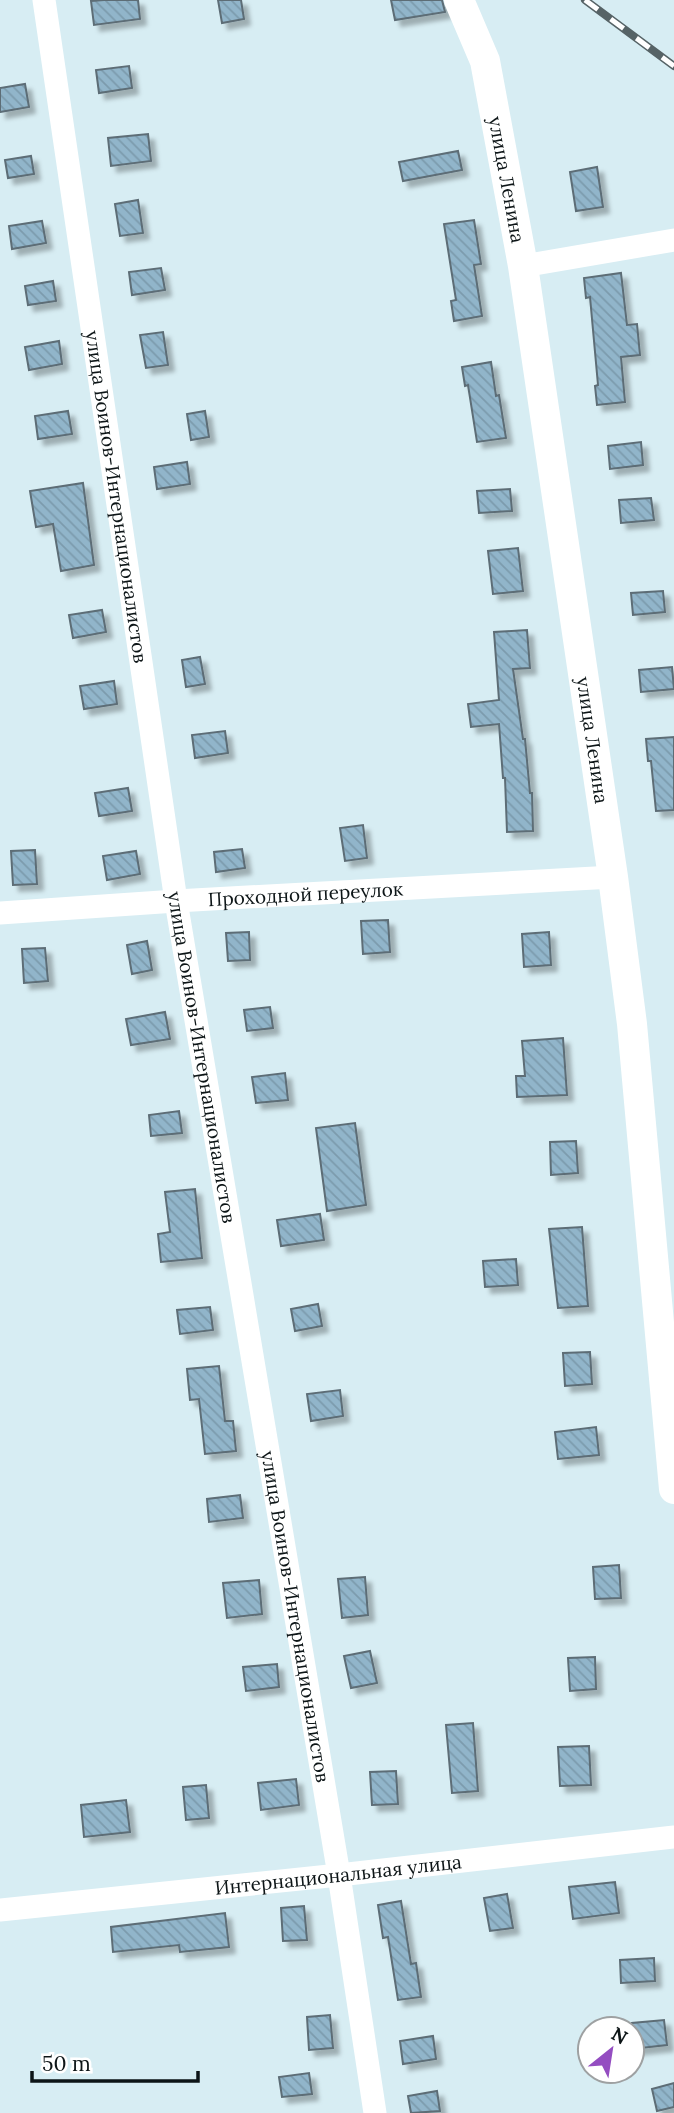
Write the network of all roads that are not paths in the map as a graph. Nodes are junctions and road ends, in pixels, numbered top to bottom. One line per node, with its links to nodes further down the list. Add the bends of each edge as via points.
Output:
1 (44, 0): 6 (street, улица Воинов-Интернационалистов)
2 (459, 0): 4 (main road, улица Ленина, via 485,61)
3 (674, 240): 4 (street)
4 (523, 266): 5 (main road, улица Ленина)
5 (613, 877): 6 (street, Проходной переулок); 8 (main road, улица Ленина, via 632,1024)
6 (176, 901): 7 (street, Проходной переулок); 10 (street, улица Воинов-Интернационалистов)
7 (0, 913)
8 (674, 1489)
9 (674, 1837): 10 (street, Интернациональная улица)
10 (339, 1875): 11 (street, Интернациональная улица); 12 (street, улица Воинов-Интернационалистов)
11 (0, 1910)
12 (375, 2113)

